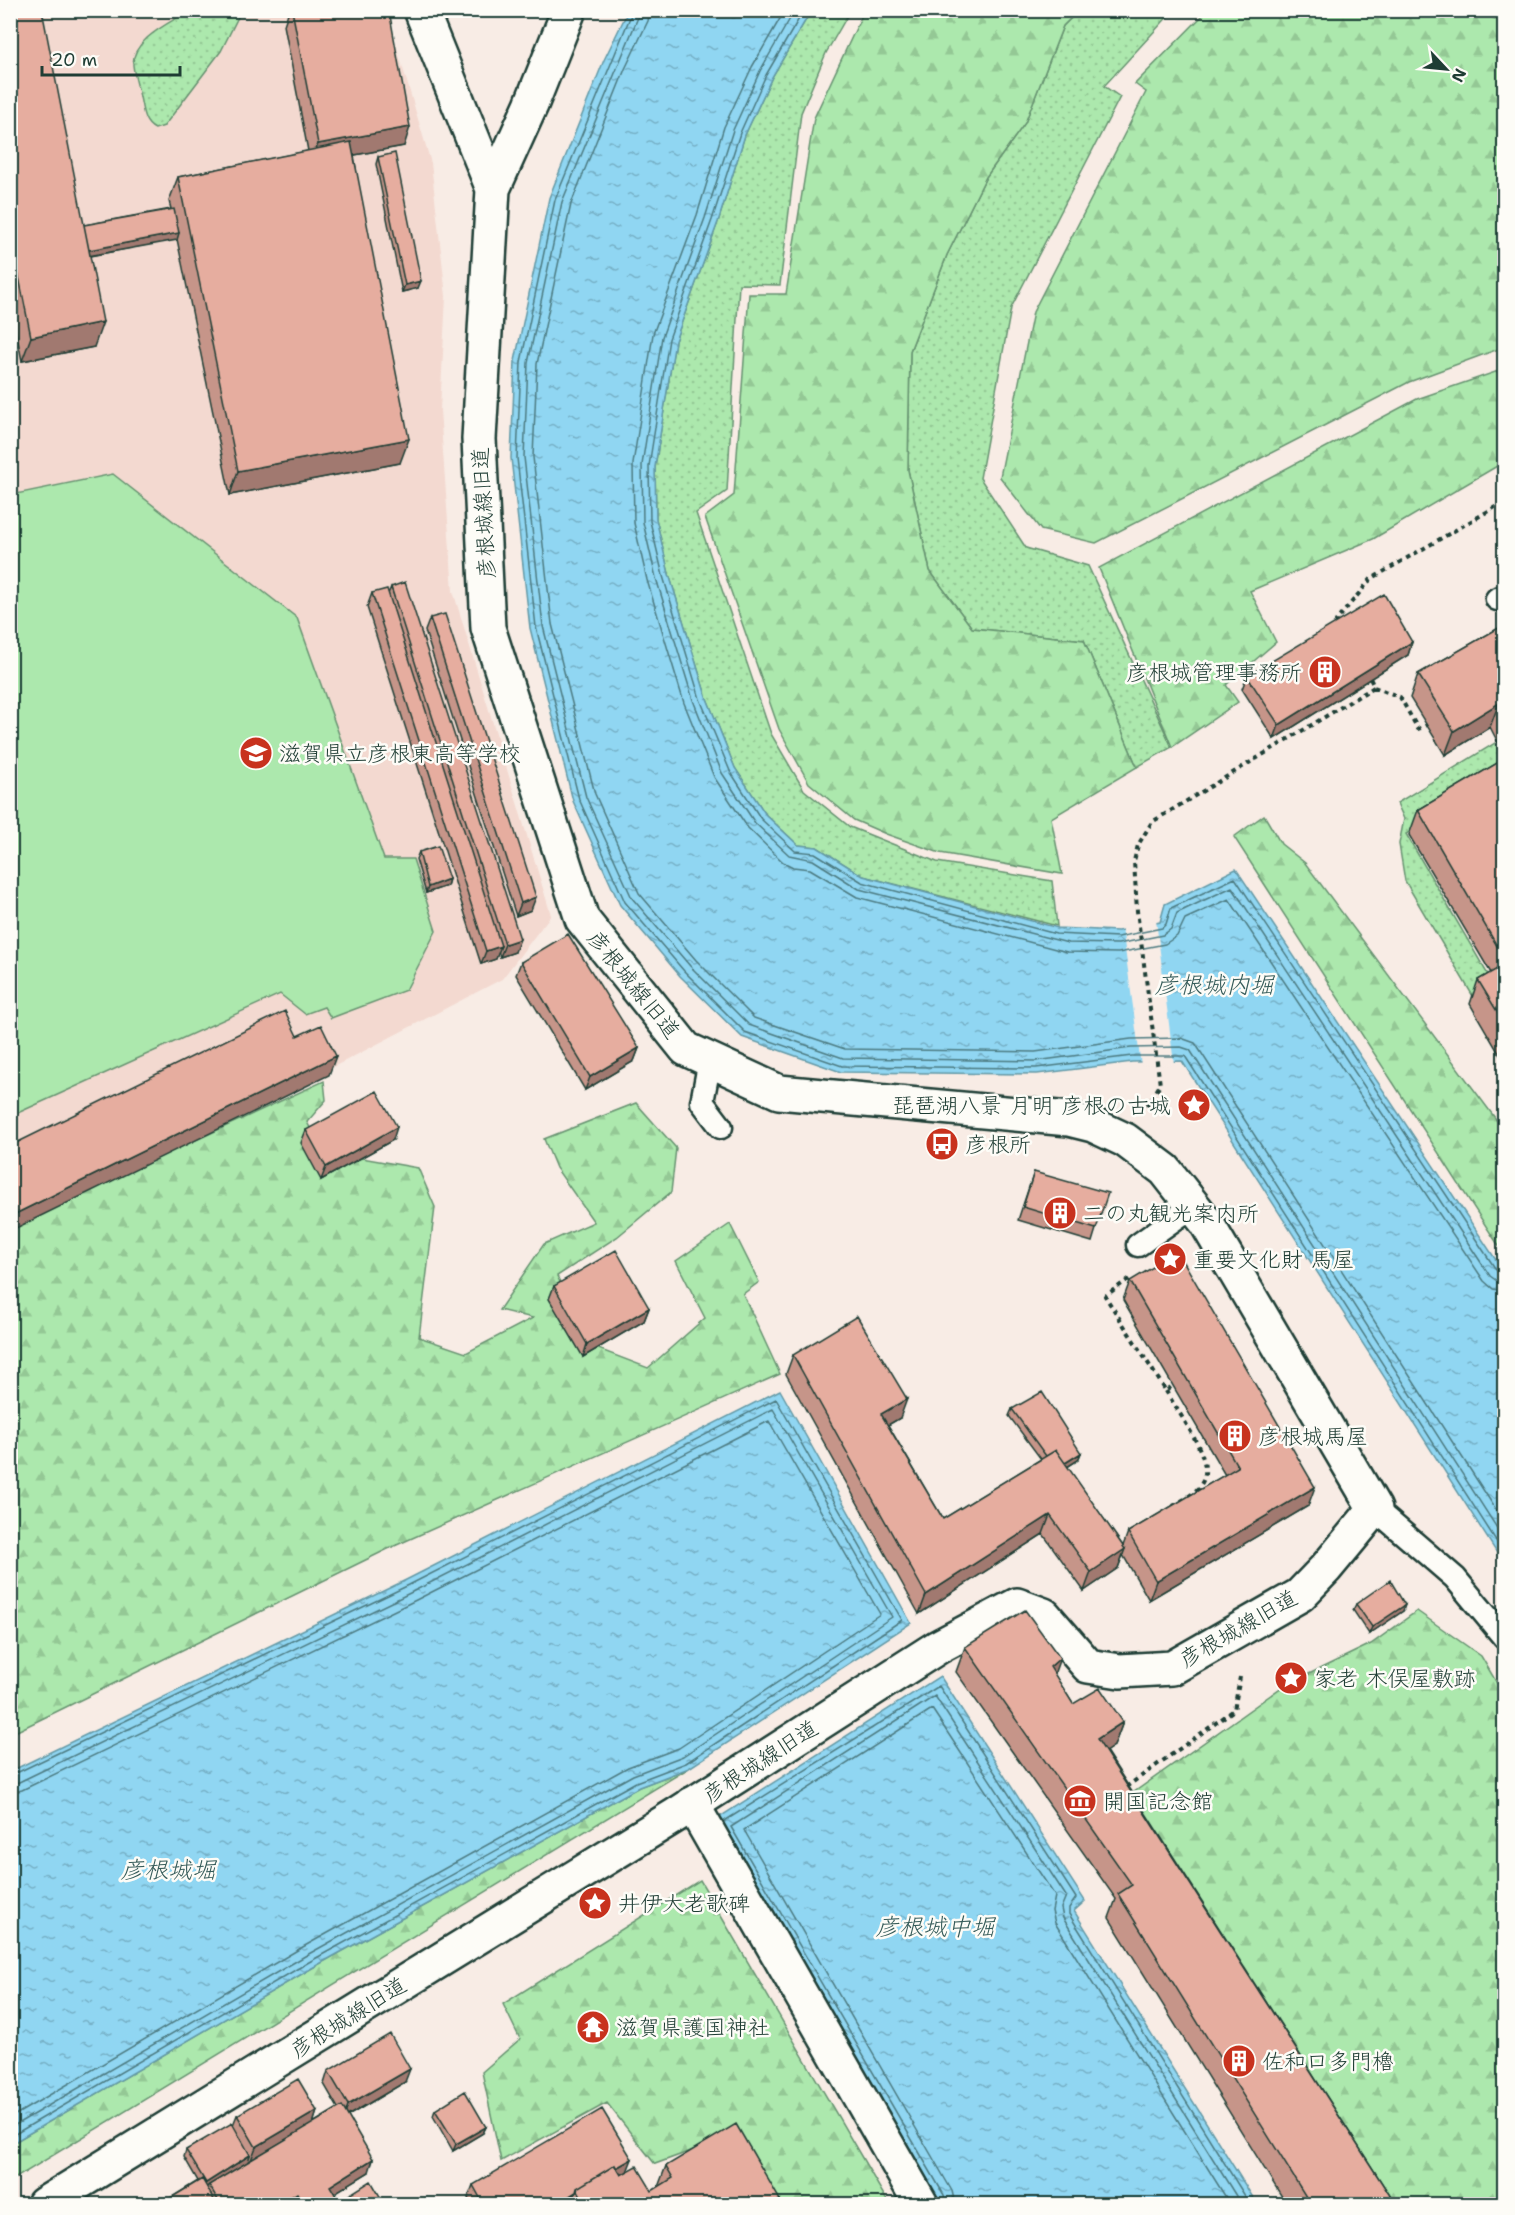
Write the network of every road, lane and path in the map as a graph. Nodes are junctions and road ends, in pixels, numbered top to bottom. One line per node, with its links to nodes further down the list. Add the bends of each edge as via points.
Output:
1 (421, 10): 3 (street)
2 (569, 10): 3 (street, 彦根城線旧道)
3 (493, 189): 9 (street, 彦根城線旧道, via 479,439 488,628 582,919 686,1049)
4 (1504, 502): 5 (path, via 1371,579 1336,621)
5 (1340, 629)
6 (1370, 678): 7 (path)
7 (1374, 687): 8 (path, via 1400,697 1418,729); 10 (path, via 1152,822 1138,845 1134,861 1137,911 1160,1085)
8 (1427, 725)
9 (710, 1060): 11 (lane, via 702,1102); 12 (street, 彦根城線旧道, via 779,1092 1039,1115 1093,1125 1125,1140 1165,1170)
10 (1146, 1109)
11 (721, 1127)
12 (1193, 1206): 13 (lane); 19 (street, 彦根城線旧道)
13 (1138, 1245)
14 (1131, 1277): 16 (path, via 1105,1296)
15 (1148, 1343): 16 (path)
16 (1138, 1349): 18 (path)
17 (1172, 1386): 18 (path)
18 (1166, 1391): 20 (path, via 1206,1460 1204,1478 1194,1493 1167,1510)
19 (1375, 1509): 21 (lane, via 1455,1578); 24 (street, 彦根城線旧道, via 1300,1595 1172,1668 1120,1671 1088,1666 1044,1615 1017,1605 938,1647)
20 (1170, 1515)
21 (1504, 1637)
22 (1240, 1676): 23 (path, via 1234,1710)
23 (1122, 1790)
24 (692, 1804): 25 (street, 彦根城線旧道); 26 (street)
25 (44, 2205)
26 (921, 2205)

